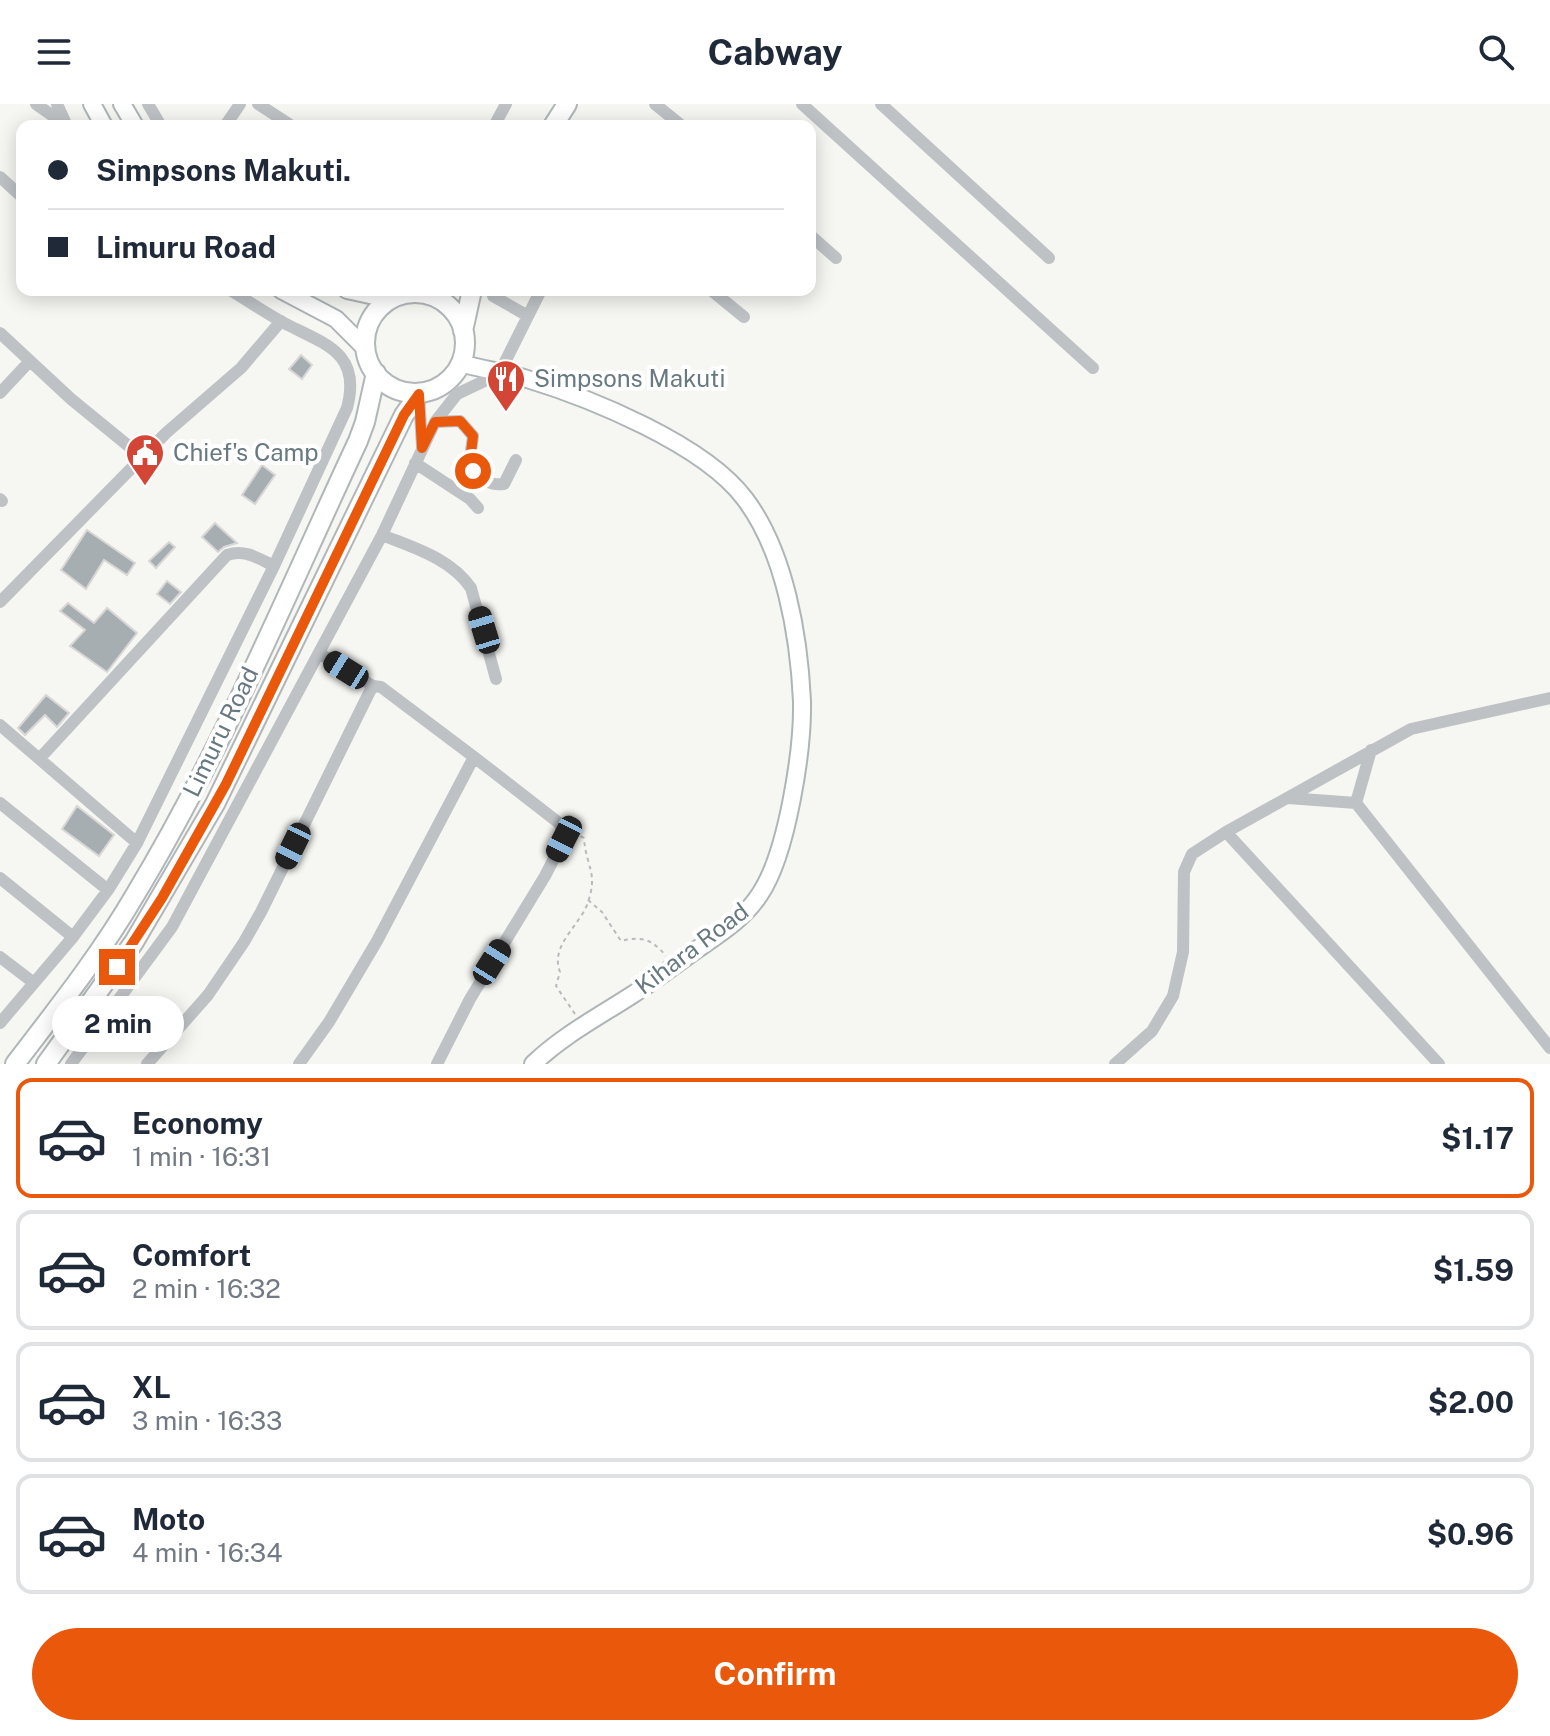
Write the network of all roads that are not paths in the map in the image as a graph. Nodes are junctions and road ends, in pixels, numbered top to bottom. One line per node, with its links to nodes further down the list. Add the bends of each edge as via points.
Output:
1 (36, 104): 6 (street, via 53,116)
2 (258, 104): 7 (street)
3 (655, 104): 8 (street)
4 (802, 104): 32 (street)
5 (881, 104): 13 (street)
6 (61, 115)
7 (283, 120)
8 (675, 120)
9 (0, 177): 10 (street)
10 (16, 192)
11 (816, 240): 12 (street)
12 (836, 258)
13 (1049, 258)
14 (240, 296): 26 (street)
15 (292, 296): 29 (main road, via 336,319)
16 (374, 296): 23 (main road)
17 (397, 296): 23 (highway)
18 (431, 296): 27 (highway, via 446,304)
19 (471, 296): 27 (highway)
20 (493, 296): 24 (street)
21 (538, 296): 24 (street)
22 (718, 296): 25 (street)
23 (388, 299): 29 (highway, via 366,330)
24 (528, 316): 34 (street)
25 (744, 317)
26 (281, 321): 39 (street, via 241,368); 44 (street, via 336,350 347,369 351,393)
27 (463, 331): 31 (highway)
28 (0, 333): 30 (street)
29 (365, 348): 33 (highway)
30 (29, 362): 35 (street); 39 (street)
31 (460, 363): 34 (main road, Kihara Road); 36 (highway, via 445,383)
32 (1093, 368)
33 (376, 373): 36 (highway, via 396,389); 66 (highway, Limuru Road, via 358,441 178,818 77,984)
34 (499, 374): 37 (street, via 457,394); 72 (main road, Kihara Road, via 524,378 662,435 709,463 746,499 775,556 798,645 802,704 799,760 785,824 769,878 754,902 738,920)
35 (0, 393)
36 (419, 394): 38 (street); 67 (highway, Limuru Road, via 191,847 126,954)
37 (435, 422): 38 (street); 40 (street, via 460,421 468,427 473,471 492,484 504,484)
38 (422, 448): 41 (street)
39 (142, 457): 45 (street)
40 (516, 460)
41 (415, 463): 42 (street); 43 (street)
42 (478, 508)
43 (382, 535): 46 (street); 47 (street, via 435,557 465,580)
44 (274, 566): 52 (street, via 247,553 227,555); 58 (street)
45 (0, 602)
46 (319, 653): 48 (street); 68 (street, via 172,927)
47 (496, 679)
48 (373, 686): 53 (street, via 406,704); 69 (street, via 244,942 208,995)
49 (1550, 698): 51 (street, via 1411,729)
50 (0, 725): 52 (street)
51 (1371, 750): 54 (street); 56 (street)
52 (41, 757): 58 (street)
53 (474, 757): 70 (street, via 377,941); 71 (street, via 559,823 564,839)
54 (1288, 798): 56 (street); 57 (street)
55 (0, 803): 60 (street)
56 (1356, 803): 65 (street)
57 (1226, 832): 73 (street, via 1187,862 1183,952 1173,996 1152,1031); 74 (street)
58 (137, 843): 60 (street)
59 (0, 878): 61 (street)
60 (108, 890): 61 (street)
61 (73, 937): 63 (street)
62 (0, 957): 63 (street)
63 (34, 983): 64 (street)
64 (0, 1023)
65 (1550, 1048)
66 (15, 1064)
67 (46, 1064)
68 (71, 1064)
69 (147, 1064)
70 (299, 1064)
71 (437, 1064)
72 (533, 1064)
73 (1115, 1064)
74 (1439, 1064)

